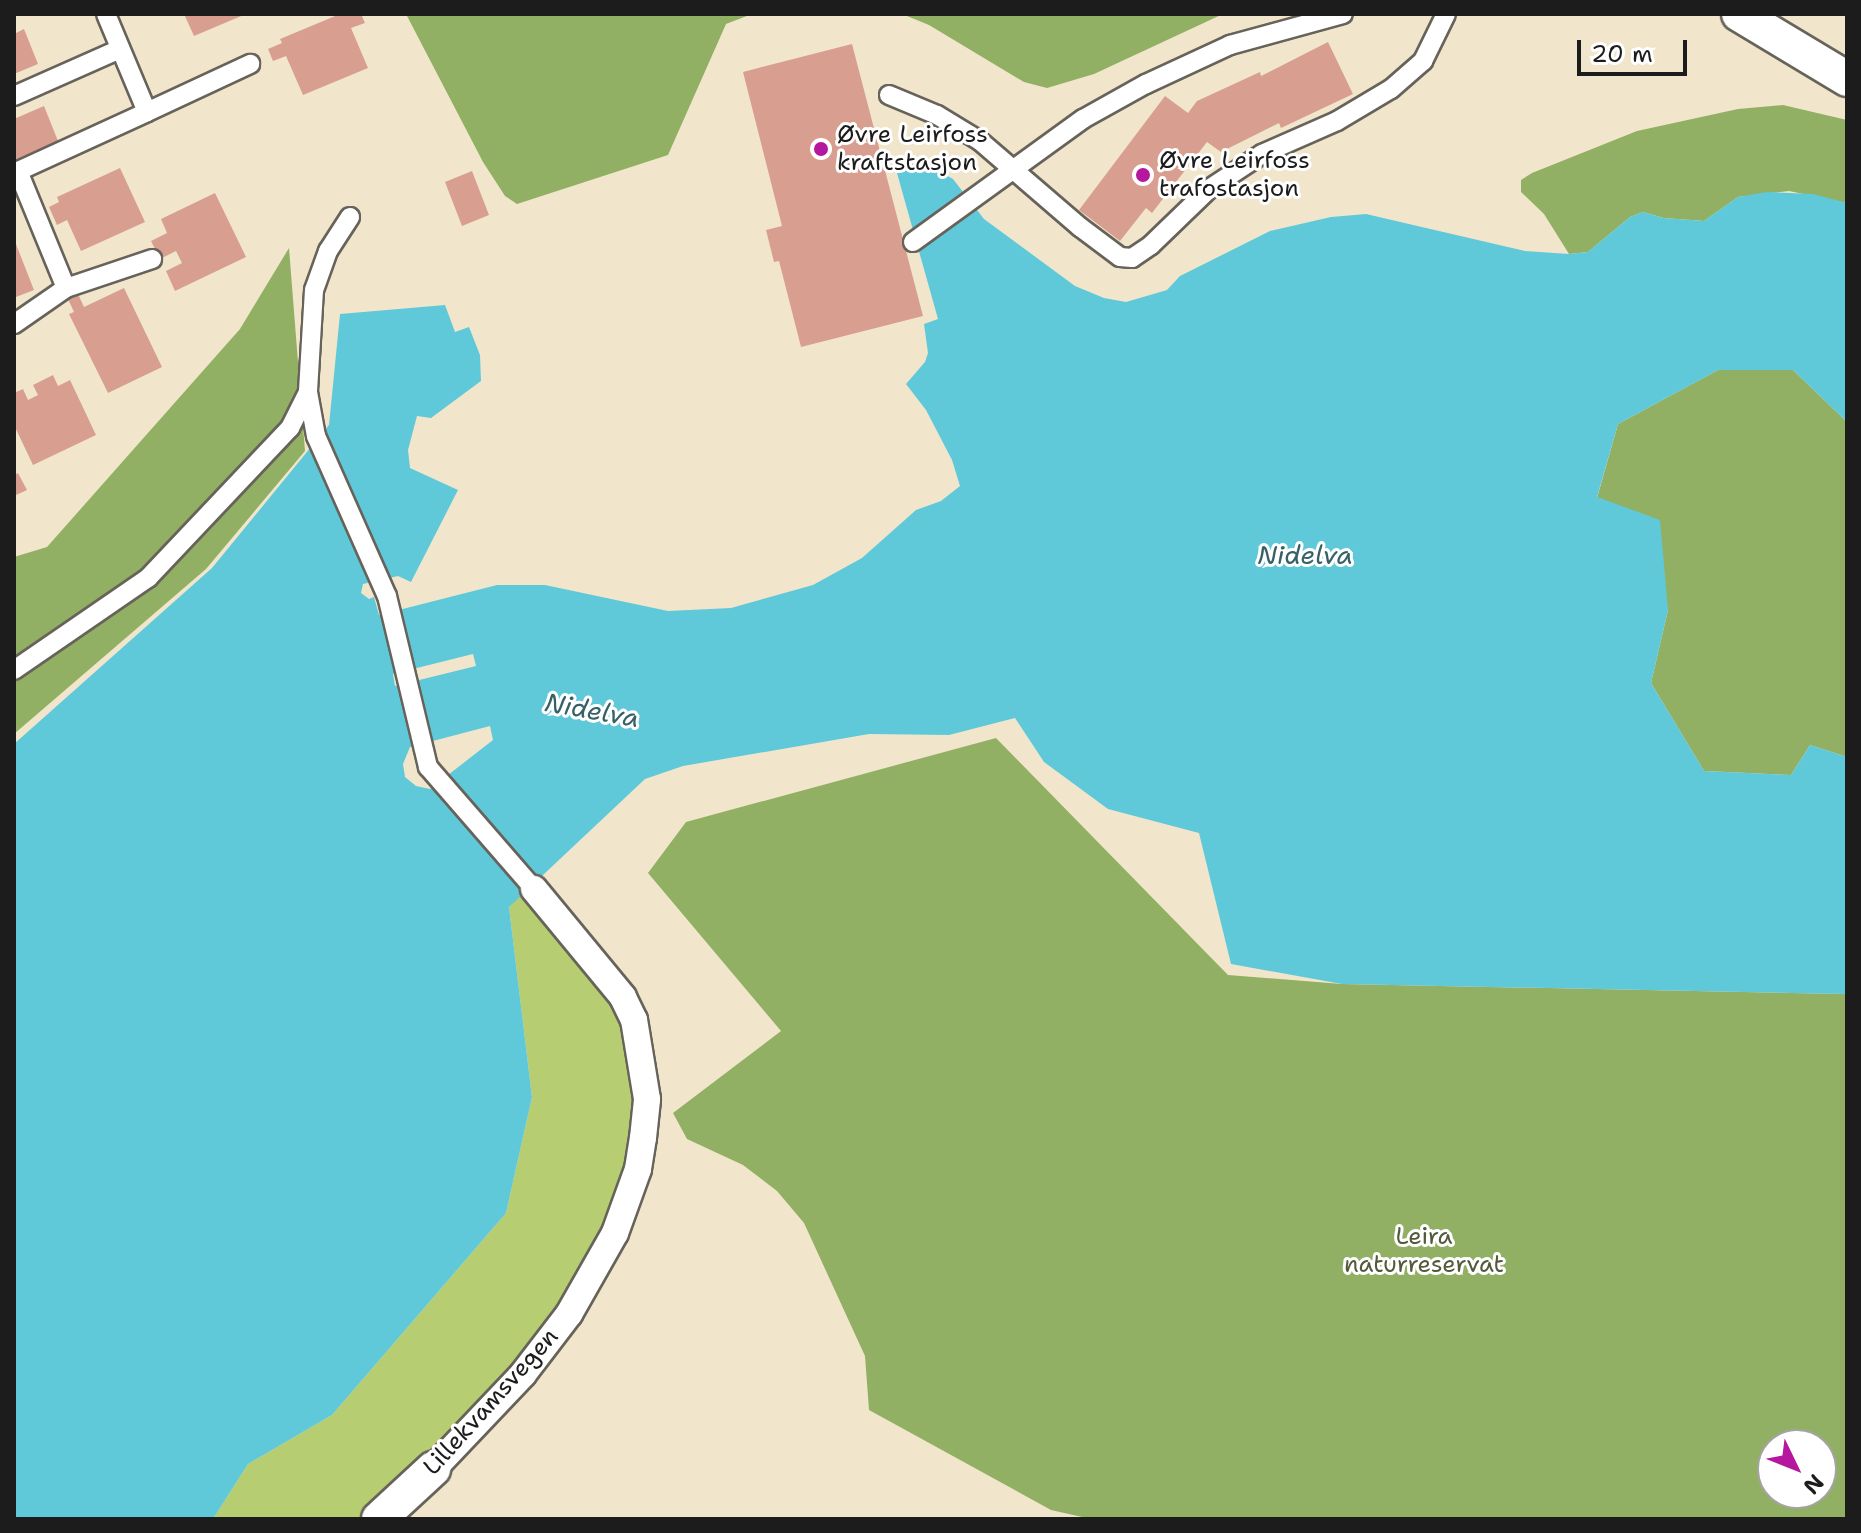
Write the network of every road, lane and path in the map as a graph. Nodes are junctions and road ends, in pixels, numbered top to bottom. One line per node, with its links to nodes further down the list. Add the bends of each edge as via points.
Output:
1 (106, 14): 5 (lane)
2 (1343, 14): 11 (lane, via 1230,45 1185,66 1083,119)
3 (1446, 14): 11 (lane, via 1423,61 1391,89 1337,121 1262,154 1209,189 1132,258 1120,257)
4 (1739, 14): 7 (street)
5 (120, 49): 9 (lane); 10 (lane)
6 (250, 64): 10 (lane)
7 (1847, 79)
8 (889, 95): 11 (lane, via 937,115)
9 (14, 96)
10 (147, 112): 12 (lane)
11 (1015, 170): 14 (lane)
12 (16, 172): 16 (lane)
13 (350, 217): 18 (lane, via 328,251 314,290)
14 (913, 242)
15 (152, 259): 16 (lane)
16 (66, 288): 17 (lane)
17 (14, 324)
18 (308, 392): 19 (lane, via 290,428 148,578); 20 (lane, via 316,436 387,596 428,767)
19 (14, 670)
20 (534, 889): 21 (street, Lillekvamsvegen, via 623,997 634,1020 647,1099 641,1153 615,1233 569,1314 523,1374)
21 (433, 1469): 22 (street, Lillekvamsvegen)
22 (379, 1519)

